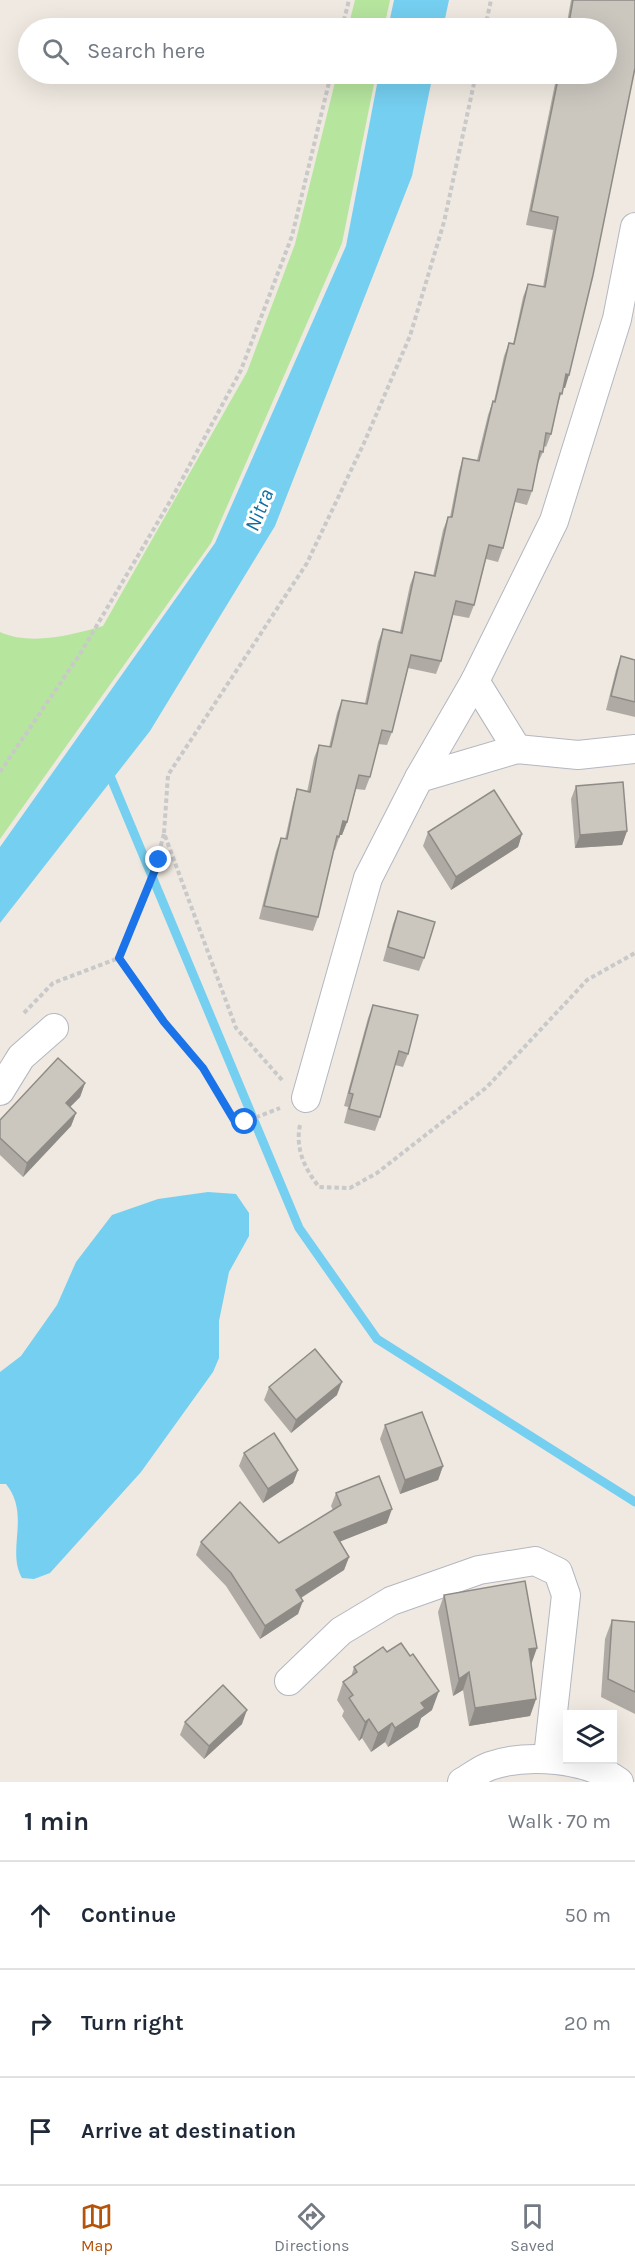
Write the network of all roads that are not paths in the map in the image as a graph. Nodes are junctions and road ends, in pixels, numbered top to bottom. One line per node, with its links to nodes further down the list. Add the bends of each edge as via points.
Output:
1 (635, 228): 2 (street, via 617,319 554,521)
2 (475, 681): 3 (street); 5 (street)
3 (517, 749): 4 (street, via 578,755); 5 (street)
4 (635, 749)
5 (419, 778): 7 (street, via 368,878)
6 (54, 1028): 8 (street, via 21,1057)
7 (309, 1087)
8 (0, 1091)
9 (289, 1681): 10 (street, via 341,1631 391,1601 479,1570 535,1562 558,1572 566,1595)
10 (548, 1757): 11 (street, via 490,1766); 12 (street, via 606,1773)
11 (462, 1782)
12 (619, 1782)

